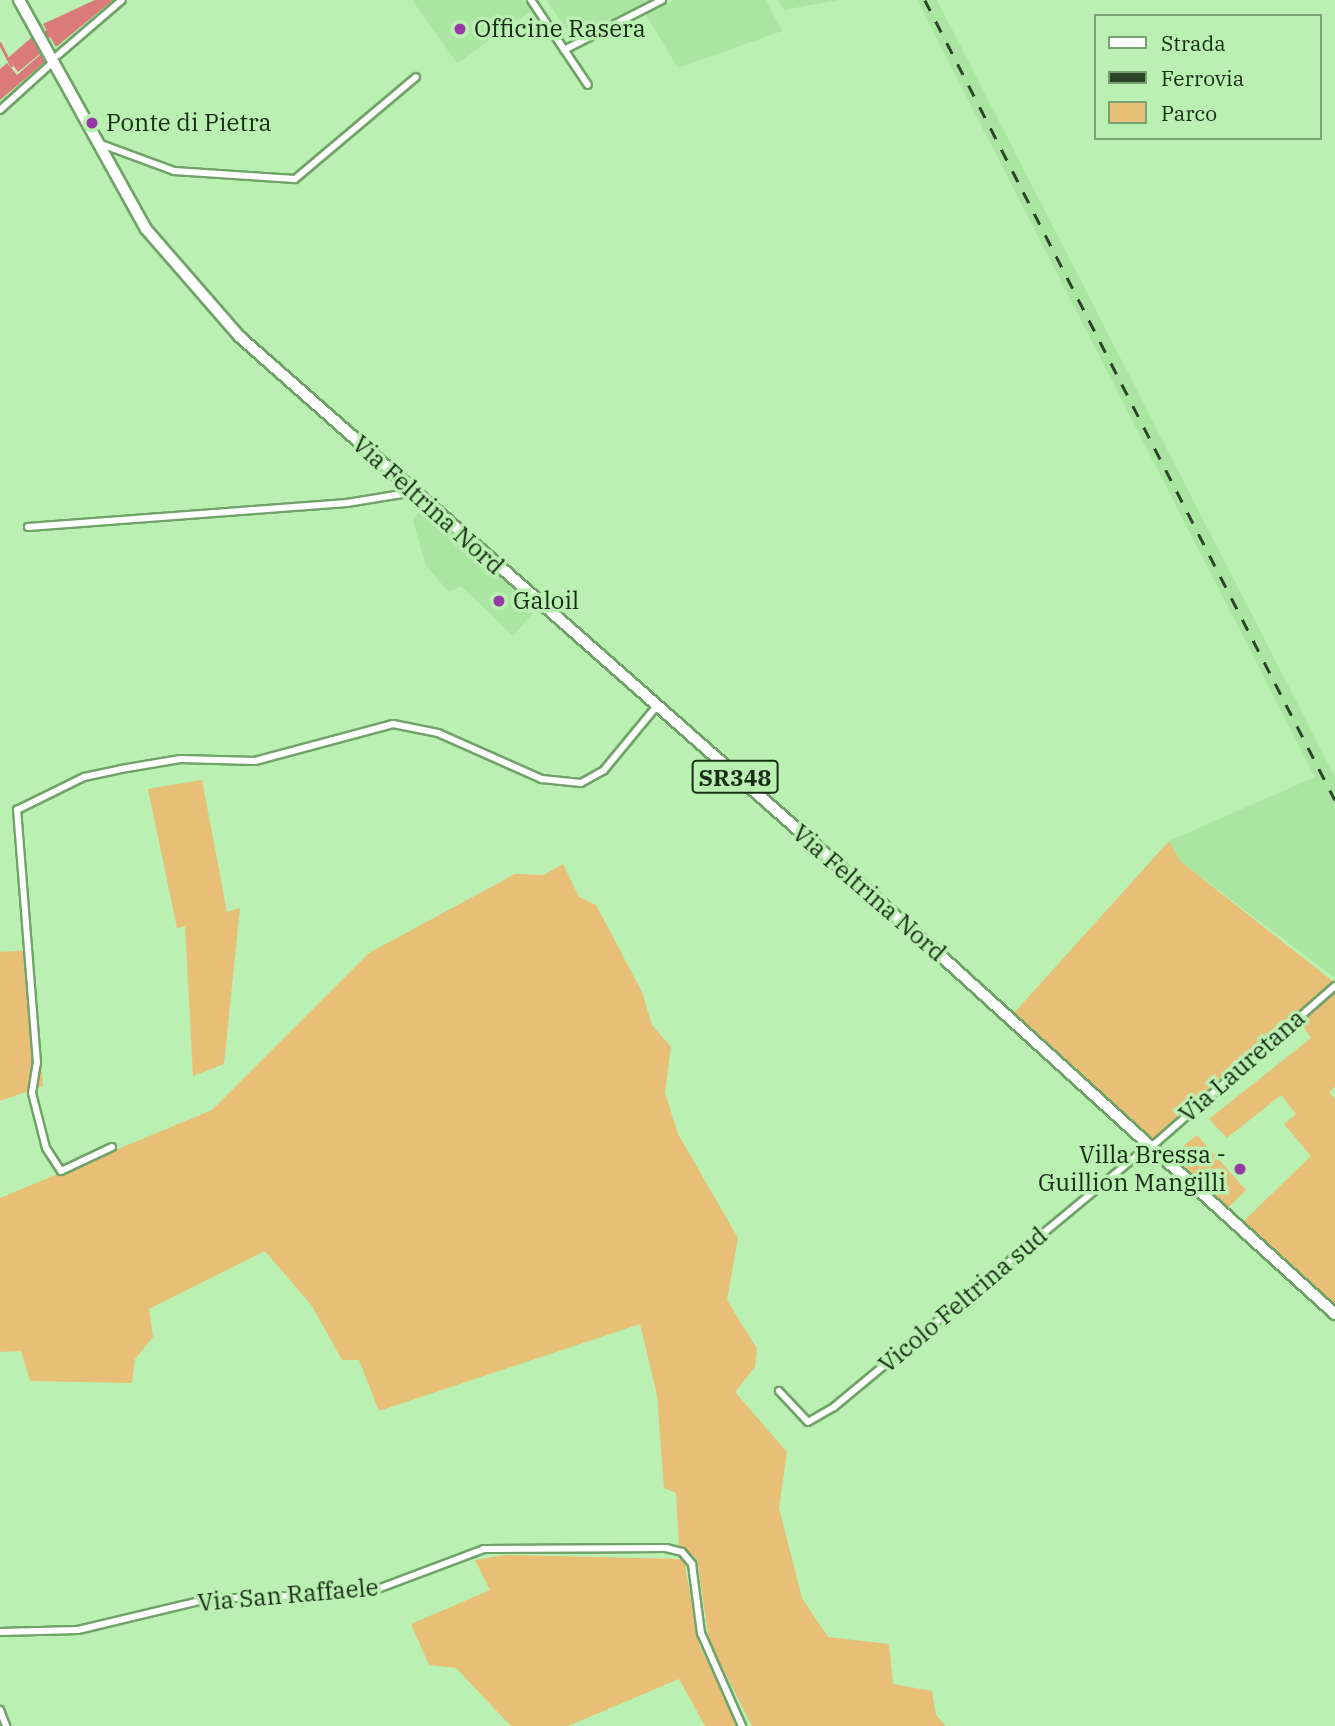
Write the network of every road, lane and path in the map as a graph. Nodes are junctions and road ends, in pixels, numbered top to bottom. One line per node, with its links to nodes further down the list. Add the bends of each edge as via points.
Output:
1 (19, 0): 6 (main road, SR348)
2 (122, 0): 6 (street)
3 (531, 0): 5 (street)
4 (662, 0): 5 (street)
5 (564, 50): 8 (street)
6 (55, 59): 9 (street); 10 (main road, Via Feltrina Nord / SR348)
7 (416, 77): 10 (street, via 331,153 282,182 174,171)
8 (587, 85)
9 (0, 110)
10 (94, 140): 11 (main road, Via Feltrina Nord / SR348, via 169,261 240,337)
11 (414, 492): 12 (street, via 347,503 172,511); 13 (main road, Via Feltrina Nord / SR348)
12 (28, 527)
13 (656, 707): 15 (street, via 604,770 581,783 542,779 438,733 393,724 255,761 180,759 85,777 17,810 37,1063 32,1093 46,1148 61,1171); 16 (main road, Via Feltrina Nord / SR348)
14 (1335, 986): 16 (street, Via Lauretana)
15 (112, 1147)
16 (1149, 1147): 17 (main road, Via Feltrina Nord / SR348); 18 (street, Vicolo Feltrina sud, via 834,1407 808,1422)
17 (1335, 1314)
18 (779, 1391)
19 (0, 1632): 22 (street, Via San Raffaele, via 78,1630 208,1599 367,1593 472,1552 508,1547 666,1548 682,1552 692,1564 701,1633)
20 (0, 1710): 21 (street)
21 (6, 1726)
22 (742, 1726)

